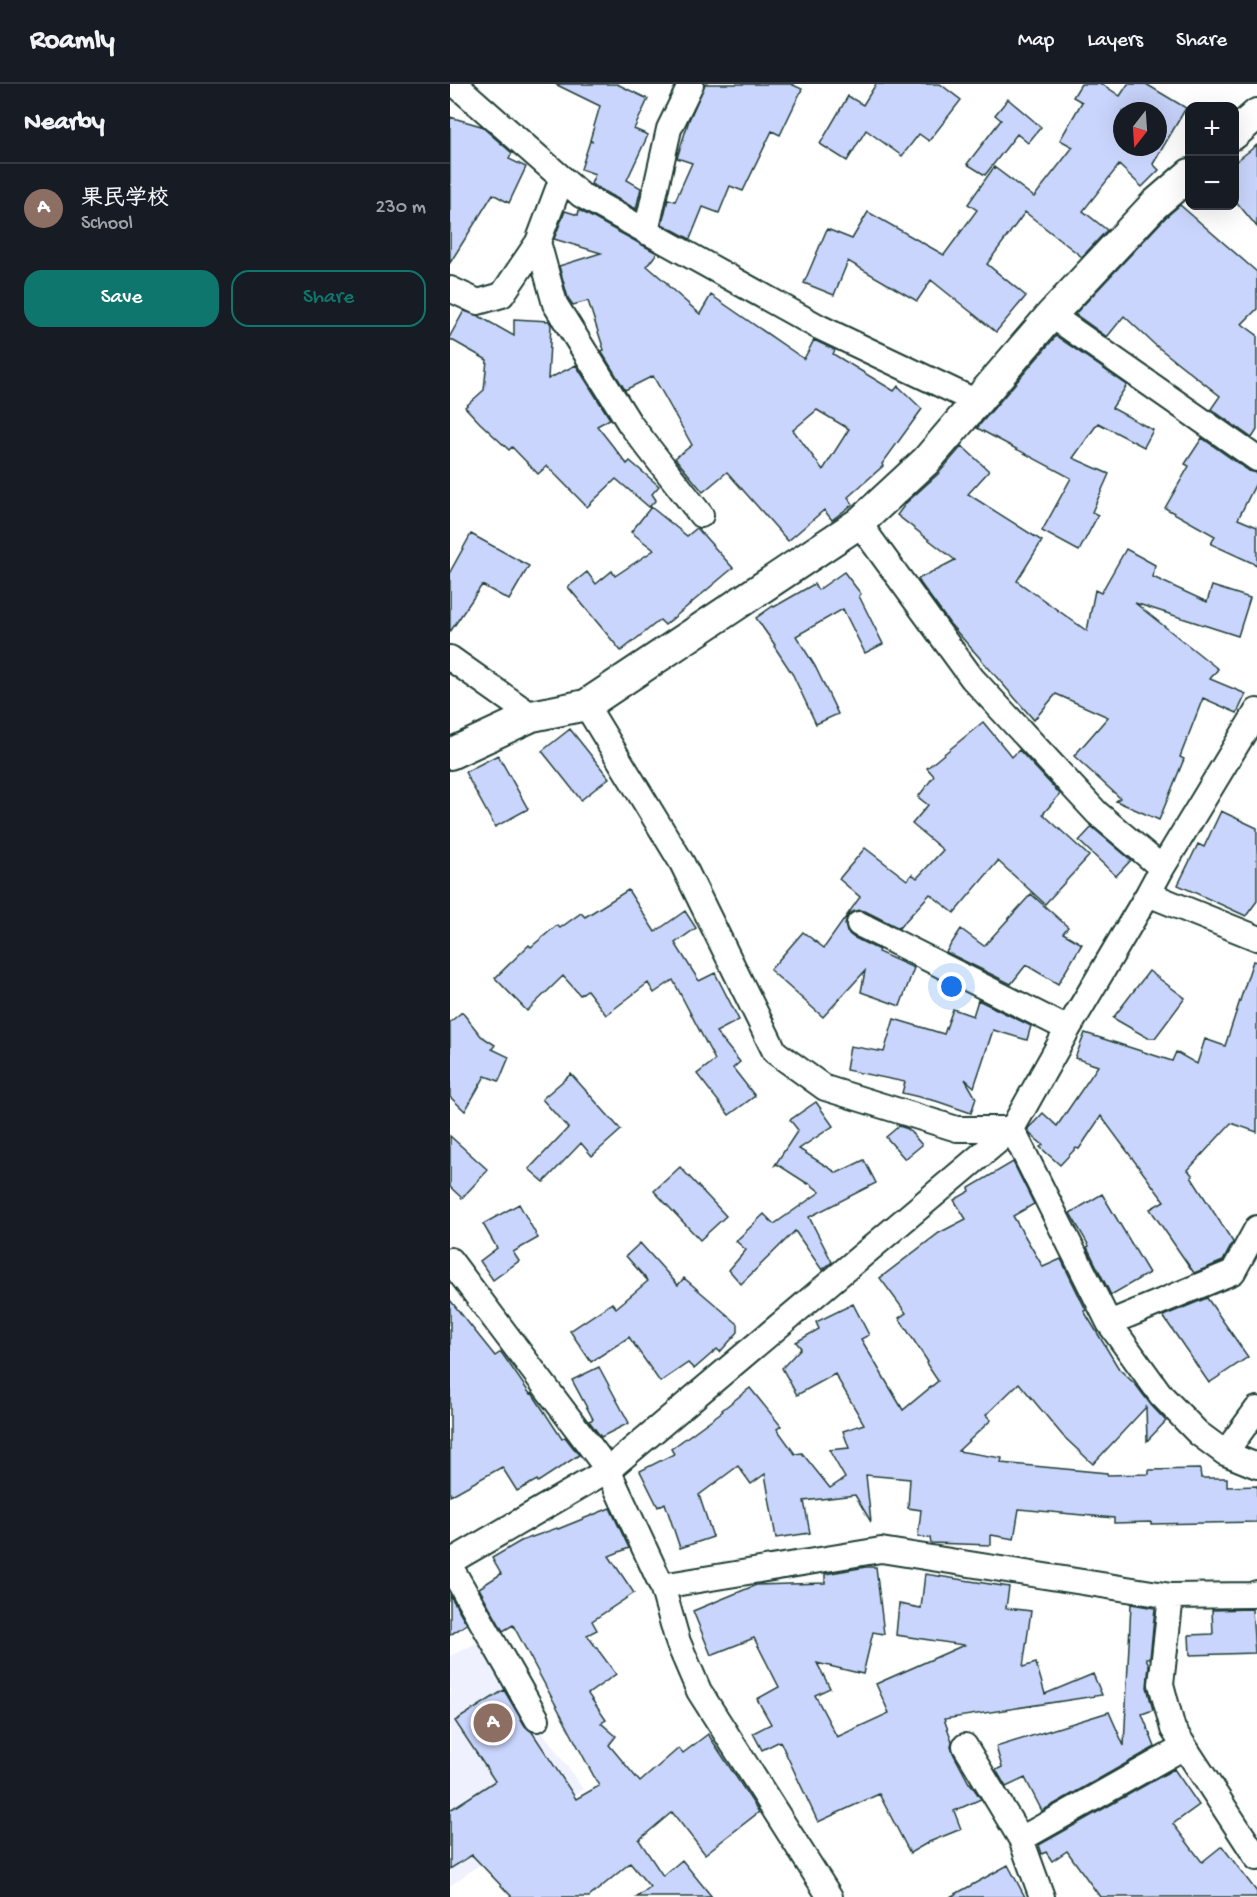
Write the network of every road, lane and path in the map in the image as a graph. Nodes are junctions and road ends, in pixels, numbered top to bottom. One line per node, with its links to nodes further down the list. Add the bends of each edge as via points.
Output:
1 (455, 84): 5 (street)
2 (691, 84): 7 (street, via 669,129)
3 (1257, 114): 4 (street)
4 (1239, 130)
5 (562, 178): 7 (street, via 581,195); 8 (street)
6 (1185, 178): 10 (street, via 1154,205)
7 (646, 232): 11 (street, via 819,327)
8 (538, 242): 9 (street, via 501,295 478,302); 13 (street, via 555,304 630,424)
9 (450, 289)
10 (1051, 315): 11 (street); 12 (street)
11 (977, 402): 14 (street, via 926,461)
12 (1257, 459)
13 (701, 515)
14 (859, 523): 16 (street); 20 (street, via 972,678 1097,813)
15 (450, 658): 18 (street)
16 (586, 705): 18 (street); 25 (street, via 682,863 775,1052 825,1088 957,1129)
17 (1257, 711): 20 (street)
18 (532, 716): 19 (street)
19 (450, 754)
20 (1162, 868): 21 (street)
21 (1149, 894): 23 (street); 24 (street)
22 (859, 924): 24 (street)
23 (1257, 938)
24 (1068, 1029): 25 (street)
25 (1012, 1129): 28 (street); 32 (street)
26 (1257, 1228): 28 (street, via 1233,1272)
27 (450, 1260): 32 (street)
28 (1109, 1323): 30 (street, via 1161,1395 1198,1433)
29 (1257, 1409): 30 (street)
30 (1225, 1453): 31 (street)
31 (1257, 1466)
32 (608, 1470): 33 (street); 34 (street)
33 (450, 1564): 37 (street)
34 (662, 1586): 36 (street, via 882,1550); 42 (street, via 678,1642 699,1691)
35 (1257, 1593): 36 (street)
36 (1170, 1596): 39 (street, via 1161,1684 1173,1729)
37 (537, 1719)
38 (966, 1746): 40 (street)
39 (1184, 1747): 40 (street); 41 (street)
40 (1021, 1839): 43 (street)
41 (1257, 1858)
42 (830, 1897)
43 (1042, 1897)

